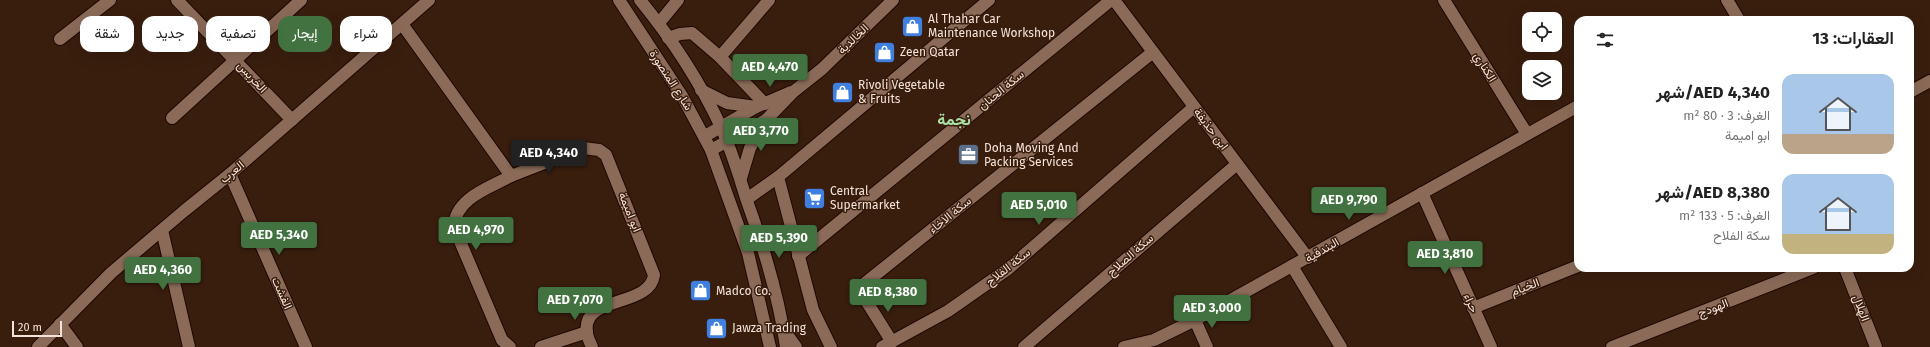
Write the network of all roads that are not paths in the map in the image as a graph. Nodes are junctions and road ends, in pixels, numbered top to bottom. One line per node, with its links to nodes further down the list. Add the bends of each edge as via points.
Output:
1 (110, 0): 18 (street)
2 (177, 0): 21 (street, الخريس)
3 (301, 0): 21 (street)
4 (429, 0): 16 (street, العرب)
5 (619, 0): 34 (street, شارع المنصورة)
6 (640, 0): 15 (street, شارع المنصورة)
7 (678, 0): 15 (street)
8 (769, 0): 20 (street)
9 (893, 0): 25 (street, الخالدية, via 822,69)
10 (989, 0): 40 (street)
11 (1113, 0): 19 (street, ابن حذيفة); 45 (street, سكة الحنان)
12 (1444, 0): 33 (street, الكناري)
13 (1727, 0): 14 (street)
14 (1735, 16)
15 (658, 23): 17 (street, شارع المنصورة)
16 (402, 24): 30 (street, العرب); 39 (street)
17 (668, 38): 20 (street, via 692,33); 23 (street, شارع المنصورة)
18 (60, 39)
19 (1153, 52): 27 (street, ابن حذيفة); 57 (street, سكة الاخاء, via 864,284 862,294)
20 (720, 57): 26 (street)
21 (236, 60): 29 (street); 30 (street, الخريس)
22 (1930, 81): 24 (street)
23 (701, 90): 26 (street, via 727,103); 32 (street, شارع المنصورة)
24 (1914, 90)
25 (792, 92): 26 (street, الخالدية); 31 (street, الخالدية)
26 (761, 105): 32 (street, الخالدية)
27 (1194, 107): 37 (street, ابن حذيفة); 57 (street, سكة الفلاح, via 1008,269 948,311)
28 (1574, 108): 33 (street, البندقية)
29 (172, 118)
30 (292, 120): 38 (street, العرب)
31 (766, 120): 35 (street, الخالدية); 41 (street, via 750,148)
32 (721, 127): 34 (street, الخالدية); 35 (street, شارع المنصورة)
33 (1527, 134): 42 (street, البندقية)
34 (705, 136): 36 (street, شارع المنصورة)
35 (727, 142): 36 (street, الخالدية); 41 (street, شارع المنصورة)
36 (712, 150): 65 (street, شارع المنصورة, via 748,253)
37 (1237, 164): 46 (street, ابن حذيفة); 69 (street, سكة الصلاح)
38 (230, 174): 44 (street, العرب); 61 (street, الفشت)
39 (510, 176): 55 (street, ابو اميمة, via 583,148 599,150 606,155 653,269 653,282 643,292 601,308 591,315 587,323); 62 (street, ابو اميمة, via 465,202 458,209 454,226 502,340)
40 (778, 177): 43 (street); 45 (street)
41 (741, 178): 43 (street, شارع المنصورة)
42 (1422, 193): 46 (street, البندقية); 51 (street, حراء)
43 (746, 199): 54 (street, شارع المنصورة, via 763,246)
44 (162, 230): 53 (street, العرب, via 112,273); 60 (street)
45 (798, 256): 68 (street, via 813,310)
46 (1308, 258): 47 (street, البندقية)
47 (1292, 266): 52 (street, البندقية); 72 (street)
48 (1574, 268): 51 (street, الخيام)
49 (1803, 272): 74 (street, الهودج)
50 (1847, 272): 75 (street, الهلال)
51 (1473, 308): 73 (street, حراء)
52 (1195, 320): 56 (street, البندقية); 71 (street)
53 (60, 324): 58 (street, العرب); 59 (street)
54 (784, 329): 66 (street, شارع المنصورة); 67 (street)
55 (587, 332): 63 (street); 64 (street)
56 (1154, 344): 70 (street, البندقية)
57 (887, 345)
58 (38, 347)
59 (78, 347)
60 (189, 347)
61 (306, 347)
62 (510, 347)
63 (541, 347)
64 (592, 347)
65 (770, 347)
66 (786, 347)
67 (796, 347)
68 (831, 347)
69 (1024, 347)
70 (1124, 347)
71 (1207, 347)
72 (1341, 347)
73 (1491, 347)
74 (1612, 347)
75 (1876, 347)

